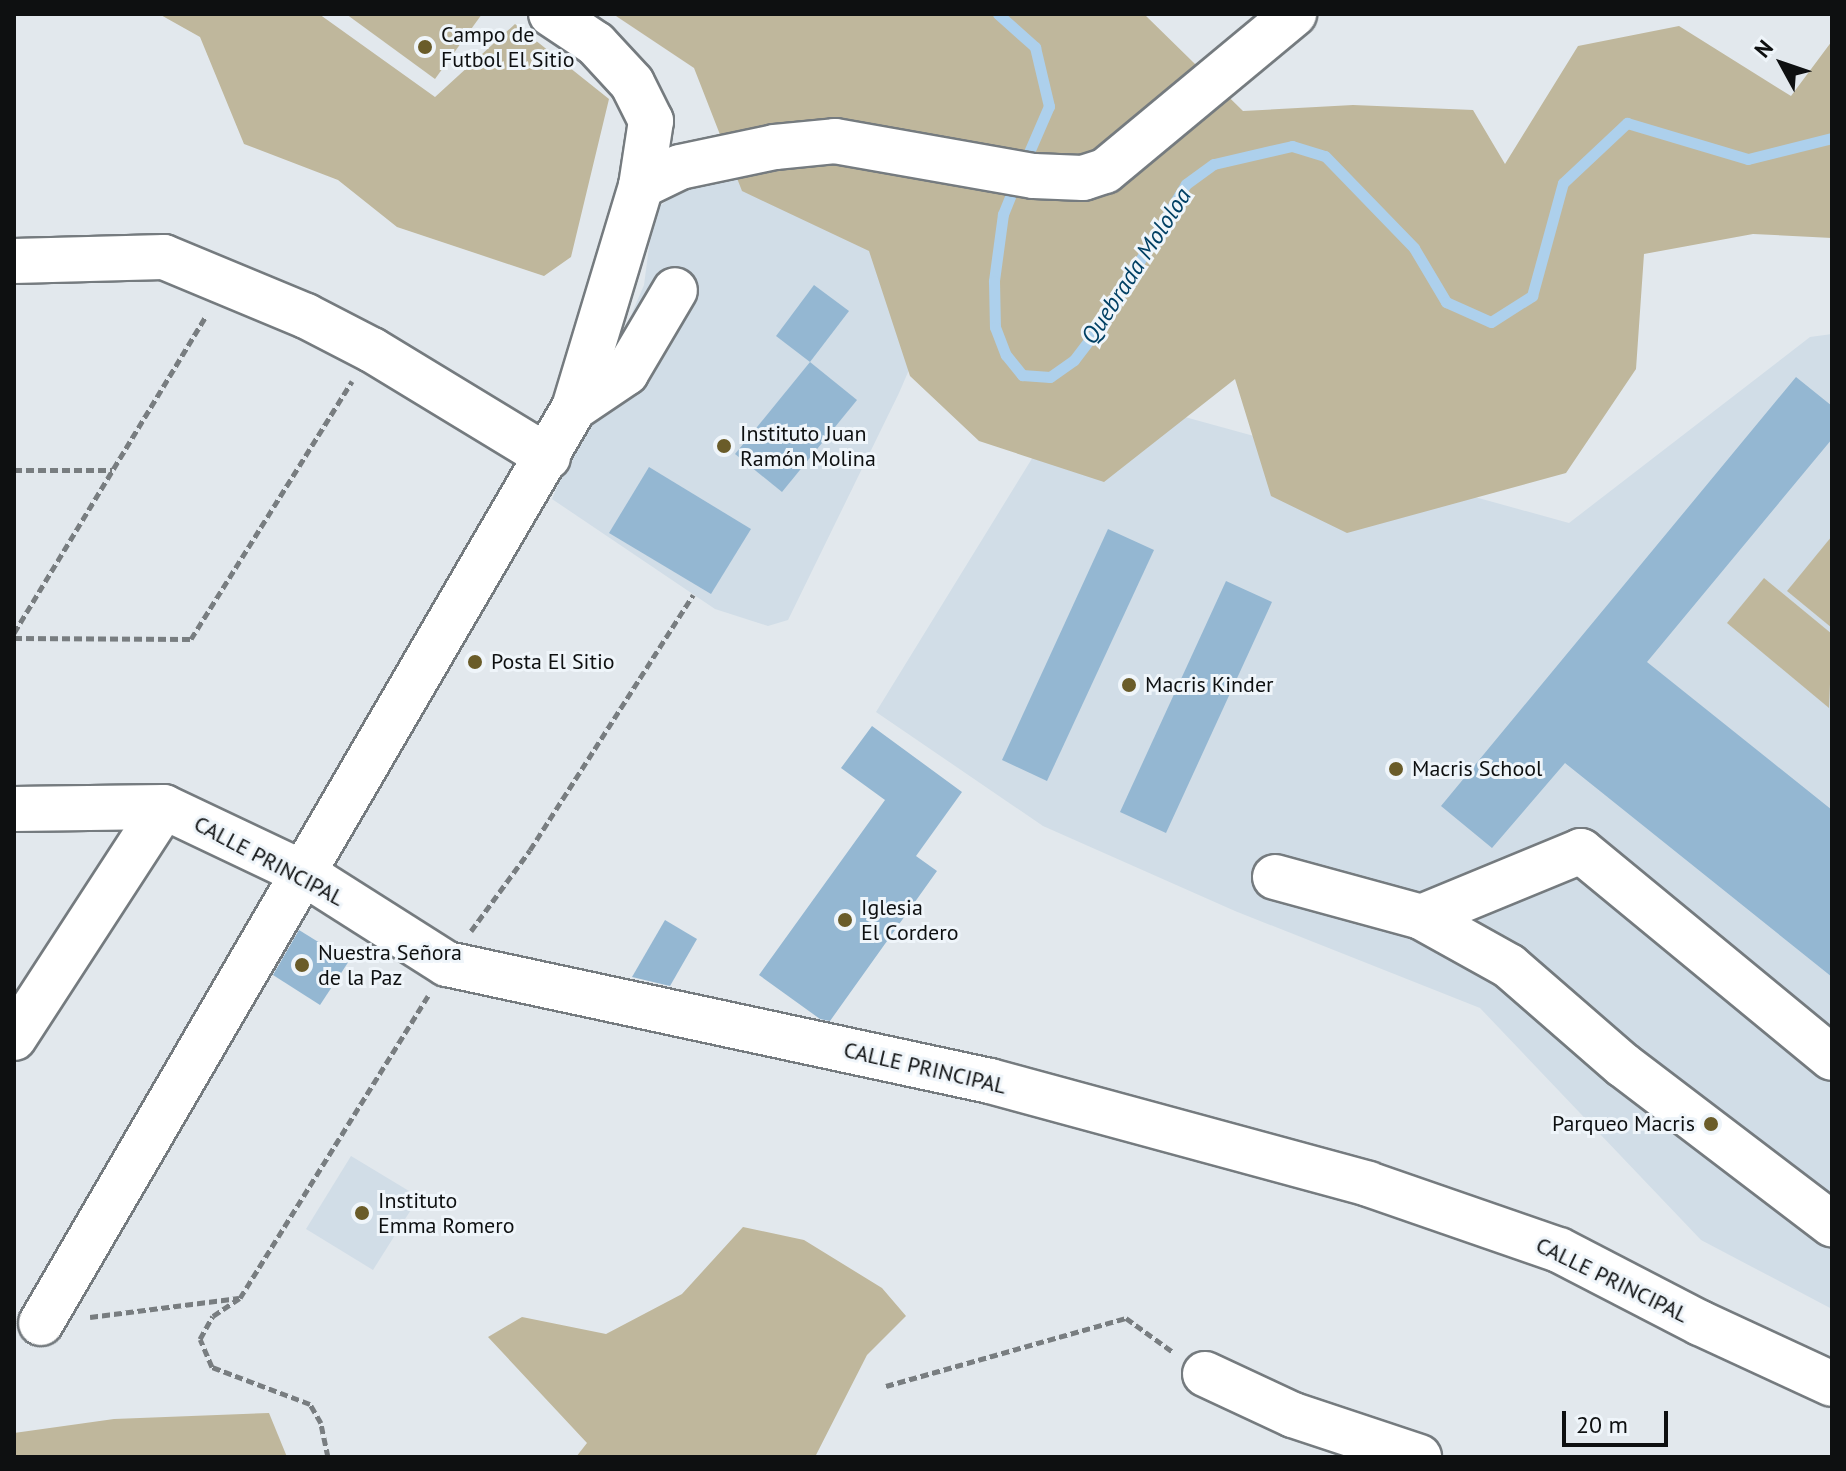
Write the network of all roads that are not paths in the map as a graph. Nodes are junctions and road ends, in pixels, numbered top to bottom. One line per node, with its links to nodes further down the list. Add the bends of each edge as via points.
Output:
1 (551, 14): 3 (street, via 596,44 632,83 651,121)
2 (1294, 14): 3 (street, via 1105,171 1083,178 1034,176 835,141 775,147 680,167)
3 (641, 186): 6 (street)
4 (14, 261): 7 (street, via 164,257 306,316 372,350)
5 (675, 290): 6 (street, via 626,373)
6 (574, 408): 7 (street)
7 (548, 457): 10 (street)
8 (164, 807): 9 (street, CALLE PRINCIPAL); 10 (street, CALLE PRINCIPAL); 13 (street)
9 (14, 809)
10 (305, 874): 16 (street); 18 (street, CALLE PRINCIPAL, via 447,964 990,1081 1368,1184 1559,1250)
11 (1275, 877): 12 (street)
12 (1421, 917): 14 (street, via 1581,851); 15 (street, via 1509,966 1623,1065)
13 (14, 1038)
14 (1832, 1058)
15 (1832, 1224)
16 (41, 1323)
17 (1205, 1374): 19 (street, via 1293,1415)
18 (1832, 1384)
19 (1419, 1457)

